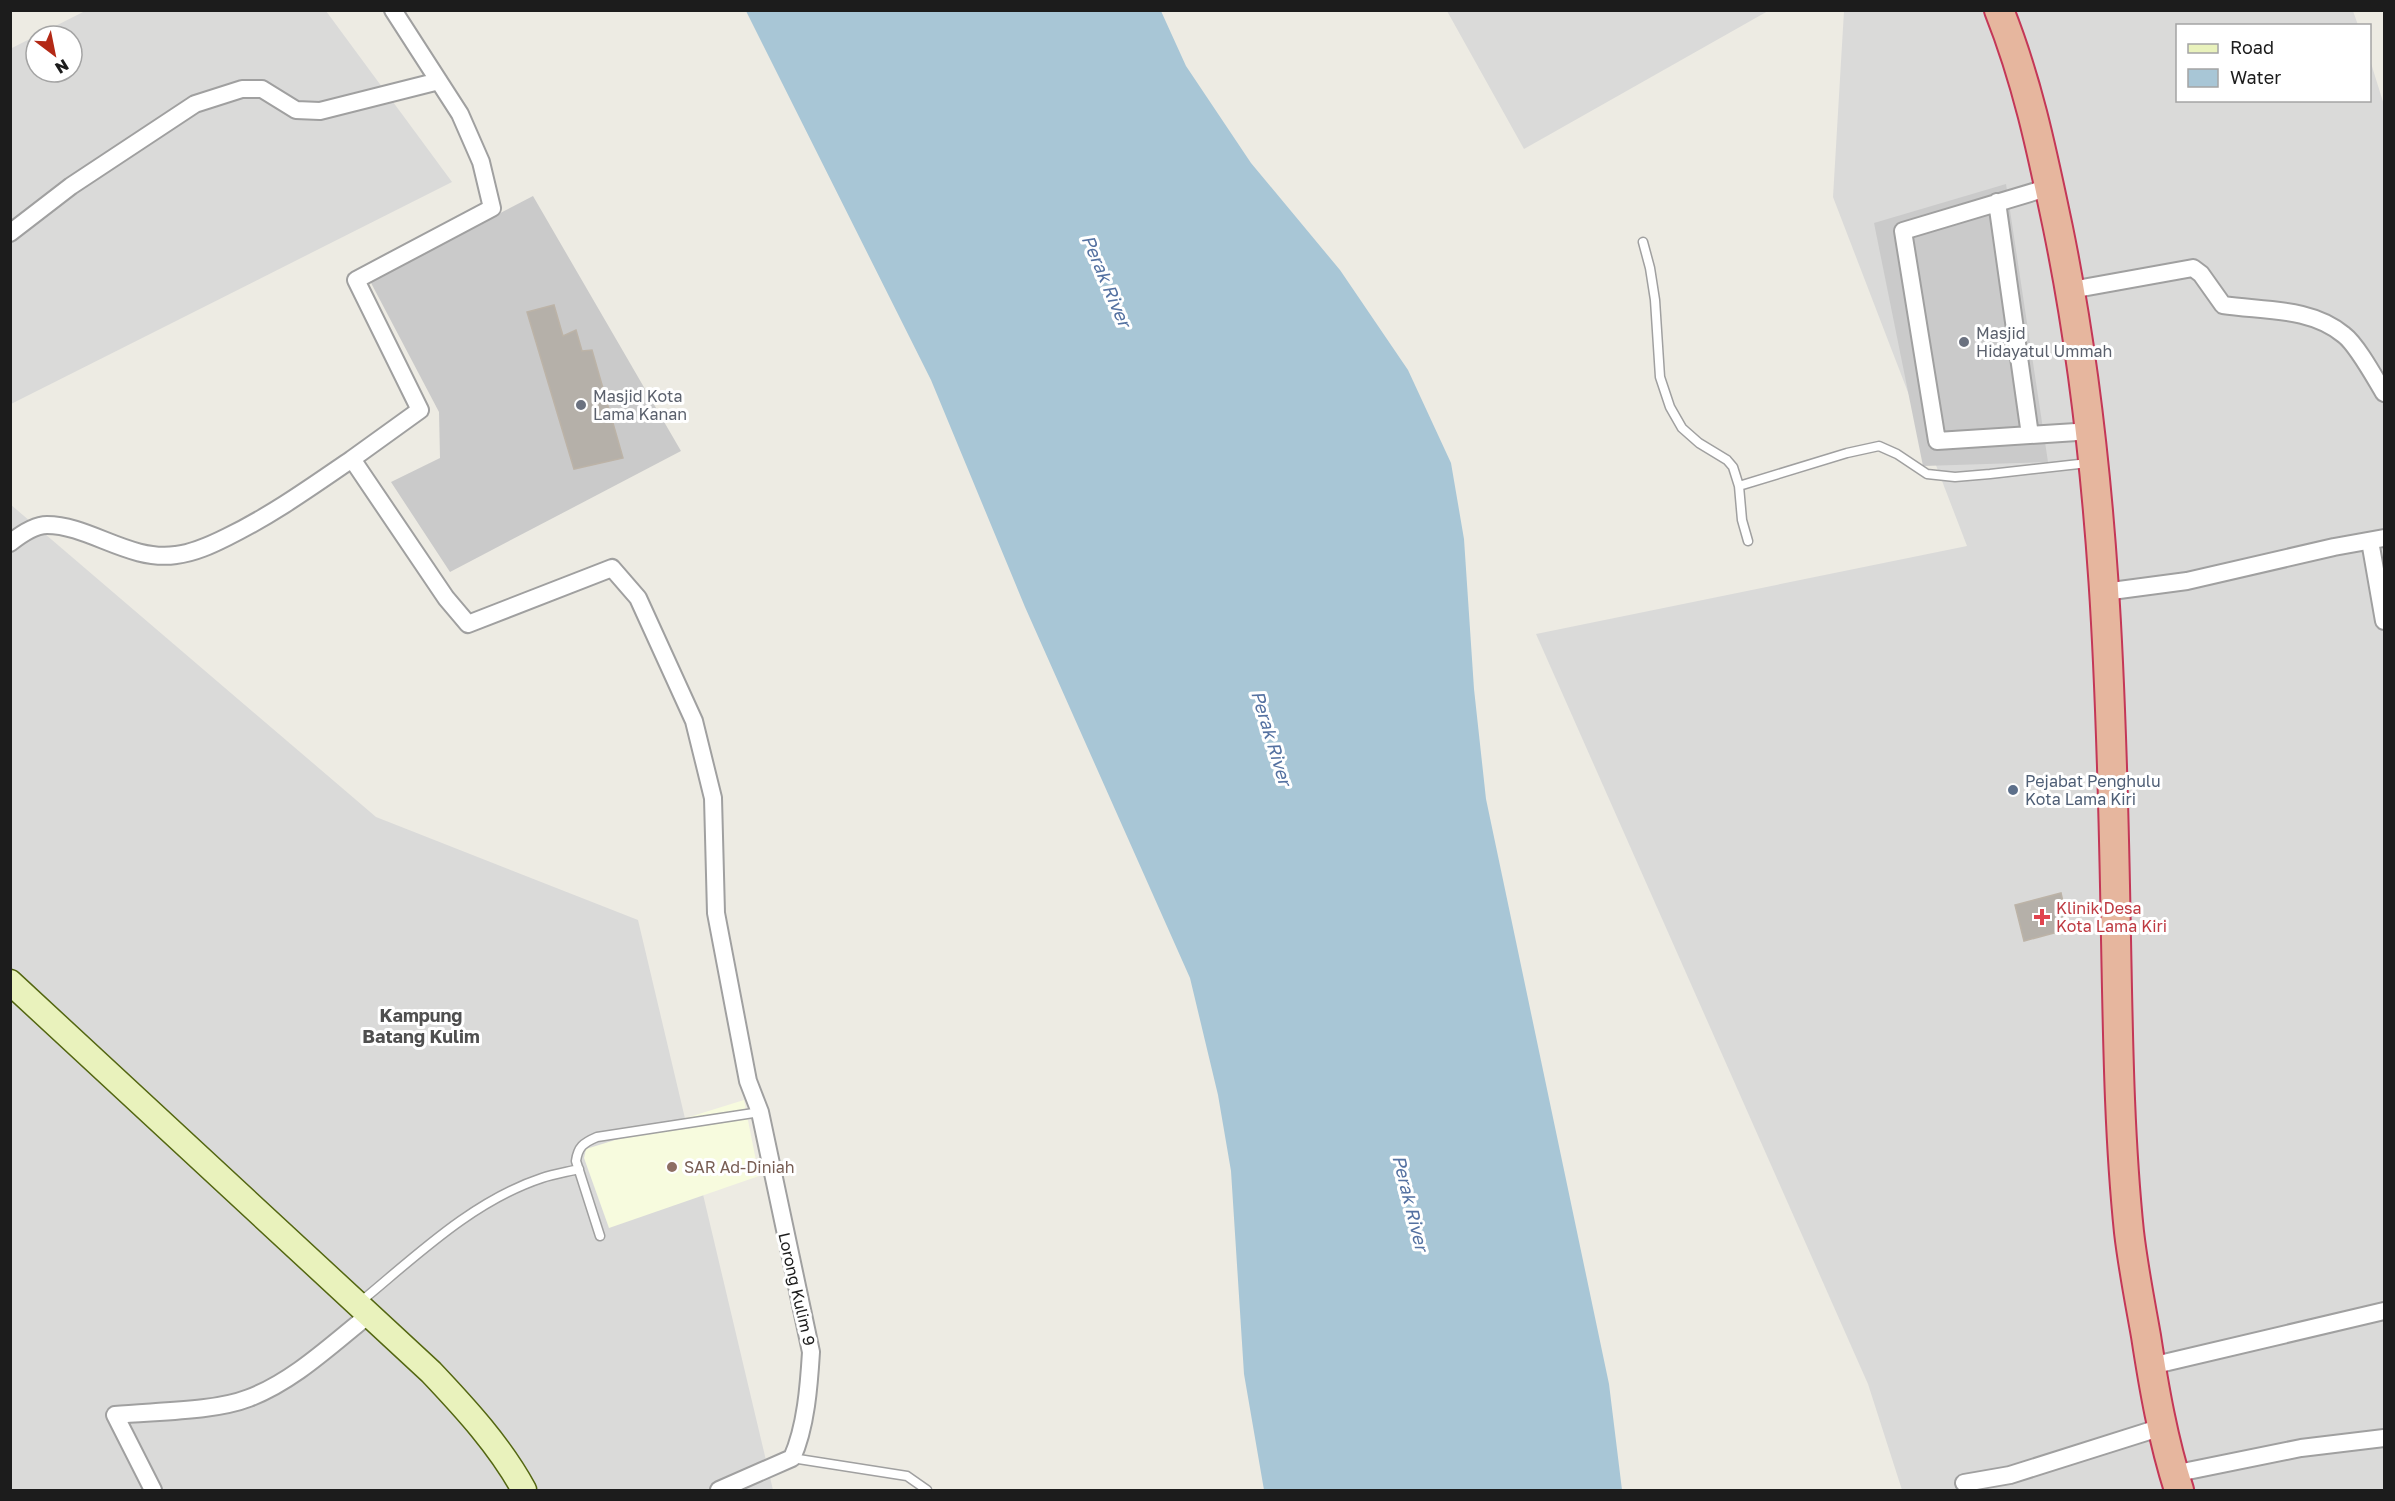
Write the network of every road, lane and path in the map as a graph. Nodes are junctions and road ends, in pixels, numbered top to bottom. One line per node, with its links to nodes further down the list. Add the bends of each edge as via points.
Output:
1 (393, 10): 3 (street)
2 (1999, 10): 4 (highway, via 2029,96)
3 (439, 81): 6 (street, via 321,111 296,110 262,90 242,89 195,104 71,186); 12 (street, via 460,114 481,162 492,208 356,280 420,410)
4 (2049, 187): 5 (street); 8 (highway)
5 (1997, 202): 11 (street); 11 (street, via 1903,231 1937,441)
6 (10, 233)
7 (1643, 242): 14 (lane, via 1655,300 1660,377 1670,407 1682,428 1727,460)
8 (2071, 290): 9 (street, via 2193,268 2223,305 2276,310 2319,320 2345,335); 10 (highway)
9 (2385, 393)
10 (2092, 431): 11 (street); 13 (highway)
11 (2030, 435)
12 (352, 459): 17 (street, via 263,519 202,549 151,556 46,525 23,533); 21 (street, Lorong Kulim 9, via 446,598 468,624 612,568 638,598 694,721 713,798 716,913 748,1081)
13 (2094, 462): 14 (lane, via 1955,477 1927,474 1879,446); 18 (highway)
14 (1739, 486): 16 (lane)
15 (2377, 539): 18 (street, via 2187,581); 19 (street)
16 (1748, 541)
17 (10, 543)
18 (2104, 592): 26 (highway, via 2111,728 2118,1082 2130,1234)
19 (2385, 621)
20 (10, 982): 24 (main road)
21 (760, 1112): 22 (lane, via 597,1137 578,1150); 29 (street, Lorong Kulim 9, via 811,1352 809,1388)
22 (579, 1169): 23 (lane); 24 (lane, via 542,1178 500,1197 443,1233)
23 (600, 1236)
24 (364, 1309): 32 (street, via 312,1361 247,1399 115,1415); 33 (main road, via 468,1412 496,1446)
25 (2385, 1311): 26 (street)
26 (2151, 1366): 27 (highway)
27 (2162, 1427): 30 (highway); 31 (street, via 2010,1475)
28 (2385, 1438): 30 (street, via 2301,1448)
29 (792, 1458): 34 (street); 35 (lane, via 907,1476)
30 (2176, 1482)
31 (1964, 1483)
32 (153, 1491)
33 (524, 1491)
34 (719, 1491)
35 (927, 1491)

